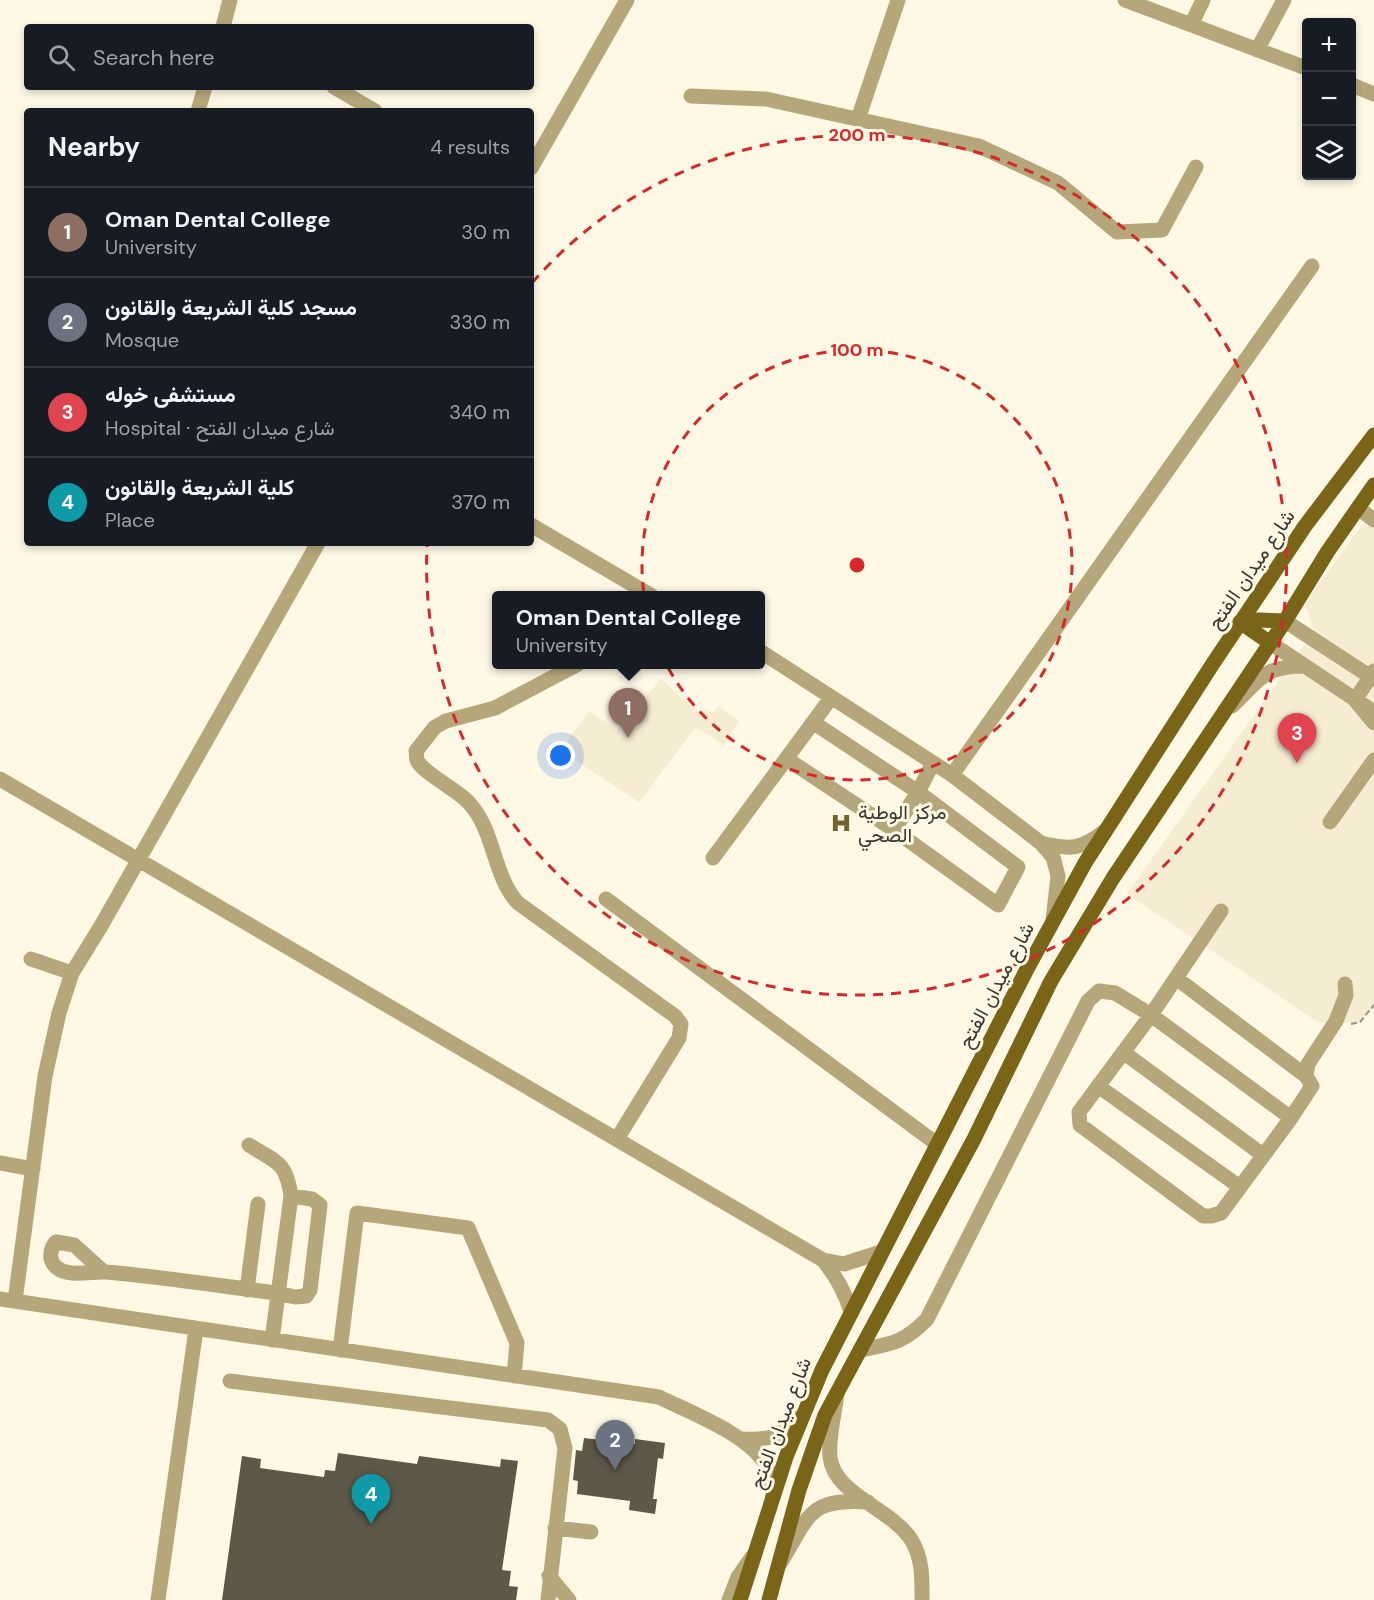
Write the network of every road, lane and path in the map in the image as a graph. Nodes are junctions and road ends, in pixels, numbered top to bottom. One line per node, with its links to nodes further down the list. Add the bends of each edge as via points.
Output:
1 (230, 0): 7 (street)
2 (627, 0): 19 (street)
3 (898, 0): 18 (street)
4 (1125, 0): 8 (street)
5 (1203, 0): 8 (street)
6 (1284, 0): 9 (street)
7 (224, 24)
8 (1191, 25): 9 (street)
9 (1257, 50): 10 (street)
10 (1302, 67)
11 (1356, 87): 14 (street)
12 (204, 90): 16 (street)
13 (339, 90): 17 (street)
14 (1374, 94)
15 (691, 96): 18 (street, via 766,99)
16 (199, 108)
17 (370, 108)
18 (858, 119): 20 (street, via 979,146 1058,183 1117,232 1162,230)
19 (534, 163)
20 (1196, 168)
21 (1312, 266): 47 (street)
22 (1374, 435): 29 (main road, شارع ميدان الفتح, via 1305,526)
23 (1373, 487): 24 (main road, شارع ميدان الفتح)
24 (1358, 508): 25 (street); 31 (main road, شارع ميدان الفتح)
25 (1374, 520)
26 (534, 527): 28 (street)
27 (316, 546): 55 (street)
28 (643, 591)
29 (1257, 601): 30 (main road); 31 (main road); 32 (main road, شارع ميدان الفتح)
30 (1259, 620): 31 (main road); 32 (main road); 33 (main road)
31 (1285, 621): 33 (main road, شارع ميدان الفتح); 37 (street)
32 (1240, 622): 33 (main road); 52 (main road, شارع ميدان الفتح)
33 (1269, 642): 35 (street); 41 (main road, شارع ميدان الفتح)
34 (765, 654): 38 (street)
35 (1305, 666): 39 (street); 41 (street, via 1271,670)
36 (569, 669): 70 (street, via 501,705 435,727 416,751 417,761 470,802 478,813 509,894 518,903 681,1024 679,1038)
37 (1373, 676): 39 (street)
38 (831, 698): 42 (street); 46 (street)
39 (1355, 700): 40 (street); 43 (street)
40 (1374, 712)
41 (1217, 721): 89 (main road, شارع ميدان الفتح, via 1113,878 1051,981 974,1138)
42 (814, 723): 44 (street); 49 (street)
43 (1374, 723)
44 (787, 759): 51 (street); 54 (street)
45 (1374, 760): 50 (street)
46 (933, 763): 47 (street); 49 (street)
47 (952, 775): 53 (street)
48 (0, 779): 55 (street)
49 (918, 792): 51 (street); 51 (street, via 1018,867 998,905)
50 (1330, 822)
51 (894, 830)
52 (1106, 830): 53 (street, via 1077,848); 58 (main road, شارع ميدان الفتح)
53 (1041, 843): 58 (street, via 1053,858 1058,876)
54 (713, 858)
55 (139, 860): 60 (street); 70 (street)
56 (606, 899): 71 (street)
57 (1221, 911): 61 (street)
58 (1052, 924): 71 (main road, شارع ميدان الفتح)
59 (31, 959): 60 (street)
60 (72, 973): 75 (street, via 45,1076)
61 (1176, 978): 64 (street); 67 (street)
62 (1345, 984): 65 (street, via 1346,995)
63 (1374, 1005): 65 (path, via 1355,1024)
64 (1150, 1015): 66 (street); 69 (street); 89 (street, via 1115,993 1099,991 1088,1000 927,1319 914,1333 895,1343)
65 (1336, 1021): 67 (street, via 1308,1064)
66 (1123, 1052): 68 (street); 73 (street)
67 (1306, 1076): 69 (street, via 1312,1086)
68 (1098, 1086): 76 (street); 76 (street, via 1079,1112 1080,1125 1203,1216 1221,1213)
69 (1291, 1118): 73 (street)
70 (617, 1139): 80 (street)
71 (937, 1144): 79 (main road, شارع ميدان الفتح)
72 (249, 1145): 77 (street, via 283,1167)
73 (1263, 1155): 76 (street)
74 (0, 1163): 75 (street)
75 (33, 1169): 84 (street)
76 (1240, 1187)
77 (291, 1196): 83 (street); 83 (street, via 312,1198 320,1205 310,1290 306,1296 295,1298)
78 (258, 1204): 82 (street)
79 (881, 1252): 80 (street, via 844,1264); 85 (main road, شارع ميدان الفتح)
80 (823, 1260): 85 (street, via 846,1295)
81 (104, 1272): 82 (street)
82 (247, 1290): 83 (street)
83 (277, 1293): 87 (street)
84 (7, 1300): 86 (street)
85 (851, 1312): 93 (main road, شارع ميدان الفتح)
86 (196, 1329): 87 (street); 102 (street)
87 (272, 1340): 88 (street)
88 (340, 1350): 90 (street); 90 (street, via 357,1213 468,1228 517,1344)
89 (860, 1350): 92 (main road, شارع ميدان الفتح)
90 (514, 1376): 94 (street, via 659,1397)
91 (230, 1381): 97 (street, via 548,1420 560,1429 565,1448)
92 (837, 1393): 96 (street, via 830,1458 840,1480); 100 (main road, شارع ميدان الفتح, via 798,1490)
93 (803, 1415): 94 (street, via 770,1439); 95 (main road, شارع ميدان الفتح)
94 (742, 1439): 95 (street, via 767,1466)
95 (773, 1497): 99 (main road, شارع ميدان الفتح)
96 (868, 1502): 100 (street, via 840,1501 819,1507 807,1517); 108 (street, via 895,1521 912,1541 922,1566)
97 (555, 1528): 98 (street); 101 (street)
98 (591, 1532)
99 (754, 1554): 105 (street, via 738,1577); 106 (main road, شارع ميدان الفتح)
100 (777, 1569): 107 (main road, شارع ميدان الفتح)
101 (549, 1576): 103 (street); 104 (street)
102 (158, 1600)
103 (548, 1600)
104 (569, 1600)
105 (729, 1600)
106 (740, 1600)
107 (769, 1600)
108 (922, 1600)

